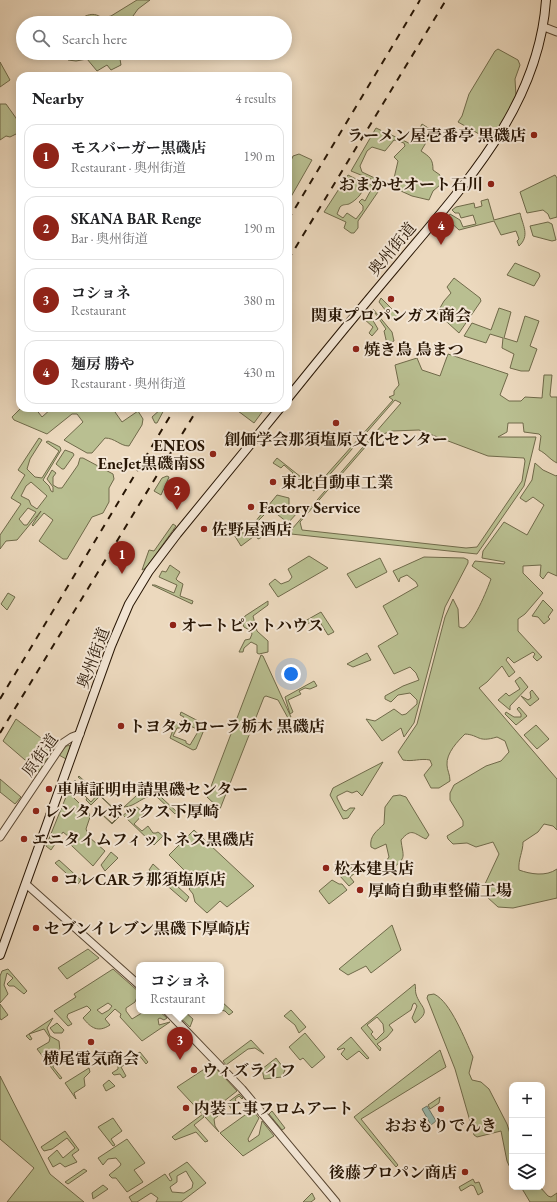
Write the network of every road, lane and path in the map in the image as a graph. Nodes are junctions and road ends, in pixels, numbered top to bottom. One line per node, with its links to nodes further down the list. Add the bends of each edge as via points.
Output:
1 (546, 0): 2 (main road, 奥州街道)
2 (544, 26): 3 (street); 4 (main road, 奥州街道, via 523,93 483,158)
3 (557, 32)
4 (292, 393)
5 (277, 412): 6 (main road, 奥州街道, via 177,534 137,591 111,646)
6 (80, 734): 7 (street, 原街道, via 64,743); 8 (main road, 奥州街道)
7 (0, 837)
8 (26, 884): 9 (main road, 奥州街道); 10 (street)
9 (0, 955)
10 (136, 982)
11 (169, 1014): 12 (street, via 242,1090)
12 (336, 1202)

